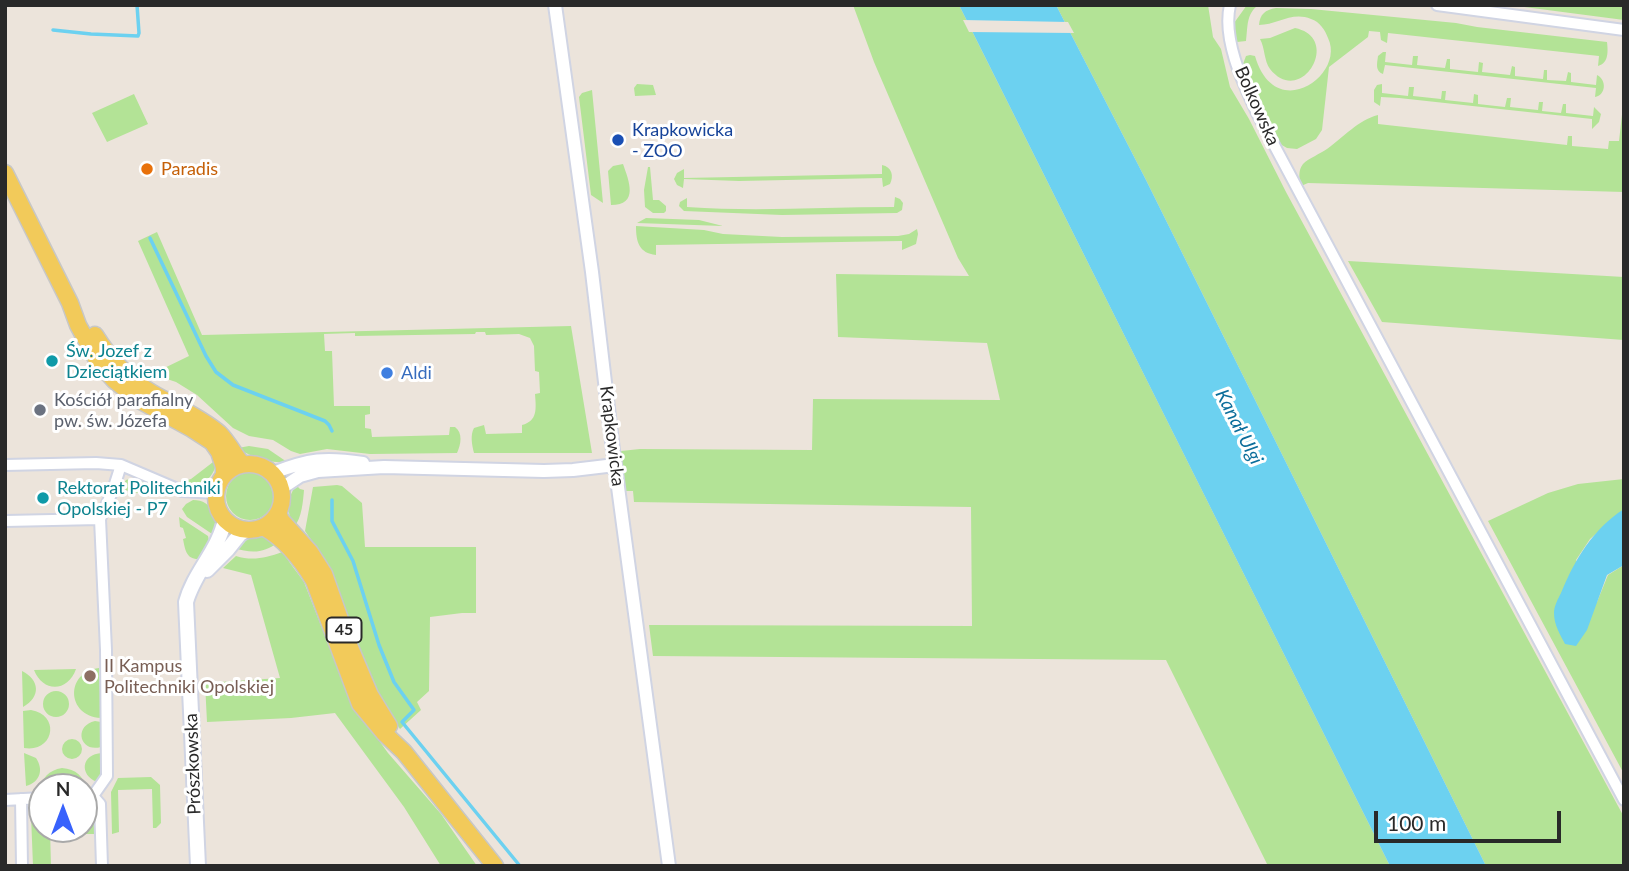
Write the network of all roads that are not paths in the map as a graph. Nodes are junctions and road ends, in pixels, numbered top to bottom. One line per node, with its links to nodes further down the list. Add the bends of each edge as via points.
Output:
1 (555, 5): 10 (street, Krapkowicka)
2 (1230, 5): 25 (street, Bolkowska, via 1227,16 1240,77)
3 (1437, 5): 4 (street)
4 (1624, 30)
5 (5, 173): 6 (main road)
6 (70, 303): 7 (main road, via 123,372 220,434); 11 (main road, via 98,362 114,380 161,414 212,442)
7 (242, 464): 11 (main road); 12 (main road, via 261,465)
8 (5, 465): 9 (street)
9 (121, 465): 13 (street, via 182,491); 15 (street)
10 (615, 465): 12 (street, via 544,471 384,467 318,471); 31 (street, Krapkowicka)
11 (224, 474): 13 (main road)
12 (278, 481): 14 (main road, via 283,498)
13 (216, 493): 16 (main road, via 217,507)
14 (278, 513): 18 (main road, via 270,523); 20 (main road, 45, via 324,573 370,695)
15 (100, 519): 17 (street); 21 (street, via 107,776)
16 (225, 519): 18 (main road, 45, via 237,527); 19 (main road, Prószkowska)
17 (5, 522)
18 (255, 529): 19 (main road, via 240,534); 20 (main road, 45, via 275,534 303,562 360,704)
19 (195, 580): 29 (main road, Prószkowska, via 186,602)
20 (404, 752): 30 (main road, 45)
21 (98, 785)
22 (21, 799): 23 (street); 24 (street); 27 (street)
23 (28, 799)
24 (5, 800)
25 (1624, 800)
26 (98, 803): 28 (street)
27 (22, 866)
28 (102, 866)
29 (198, 866)
30 (495, 866)
31 (669, 866)

